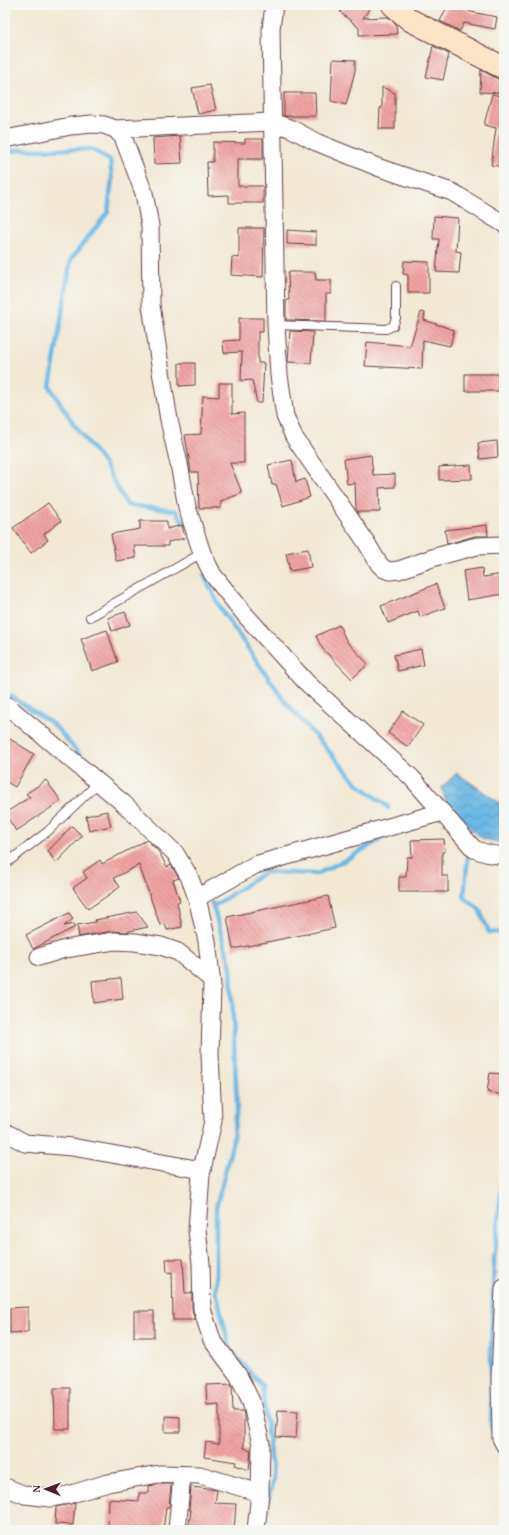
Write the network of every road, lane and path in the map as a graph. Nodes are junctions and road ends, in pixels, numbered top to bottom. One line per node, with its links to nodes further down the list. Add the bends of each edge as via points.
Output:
1 (274, 5): 4 (street, via 271,29)
2 (393, 5): 3 (main road, via 410,20)
3 (504, 68)
4 (272, 122): 5 (street); 7 (street, via 380,168 452,192); 9 (street)
5 (115, 129): 6 (street, via 92,124); 11 (street, via 122,137 144,193 150,226 151,305 160,365 186,507)
6 (5, 139)
7 (504, 224)
8 (396, 286): 9 (lane, via 396,318 393,326 386,330)
9 (276, 324): 10 (street, via 285,416 294,437 384,569 399,570 477,546)
10 (504, 545)
11 (202, 553): 12 (lane); 15 (street, via 213,575 306,682 412,778)
12 (90, 617)
13 (5, 704): 14 (street)
14 (98, 783): 17 (lane, via 47,832); 18 (street, via 123,803 175,853 189,876)
15 (442, 812): 16 (street, via 474,849 495,856); 18 (street, via 255,865)
16 (504, 855)
17 (8, 862)
18 (197, 898): 20 (street, via 207,941)
19 (38, 957): 20 (street, via 65,949 114,941 135,942 178,952)
20 (212, 979): 22 (street, via 210,1054 213,1121)
21 (5, 1132): 22 (street, via 25,1142 72,1147)
22 (202, 1170): 27 (street, via 197,1230 202,1309 212,1340 238,1375 250,1401 261,1444)
23 (504, 1288): 24 (street, via 500,1377 501,1438)
24 (504, 1444)
25 (182, 1474): 26 (street, via 159,1474 108,1483 50,1498 25,1495); 27 (street, via 200,1475); 28 (street)
26 (5, 1487)
27 (260, 1493): 29 (street)
28 (177, 1530)
29 (256, 1530)

